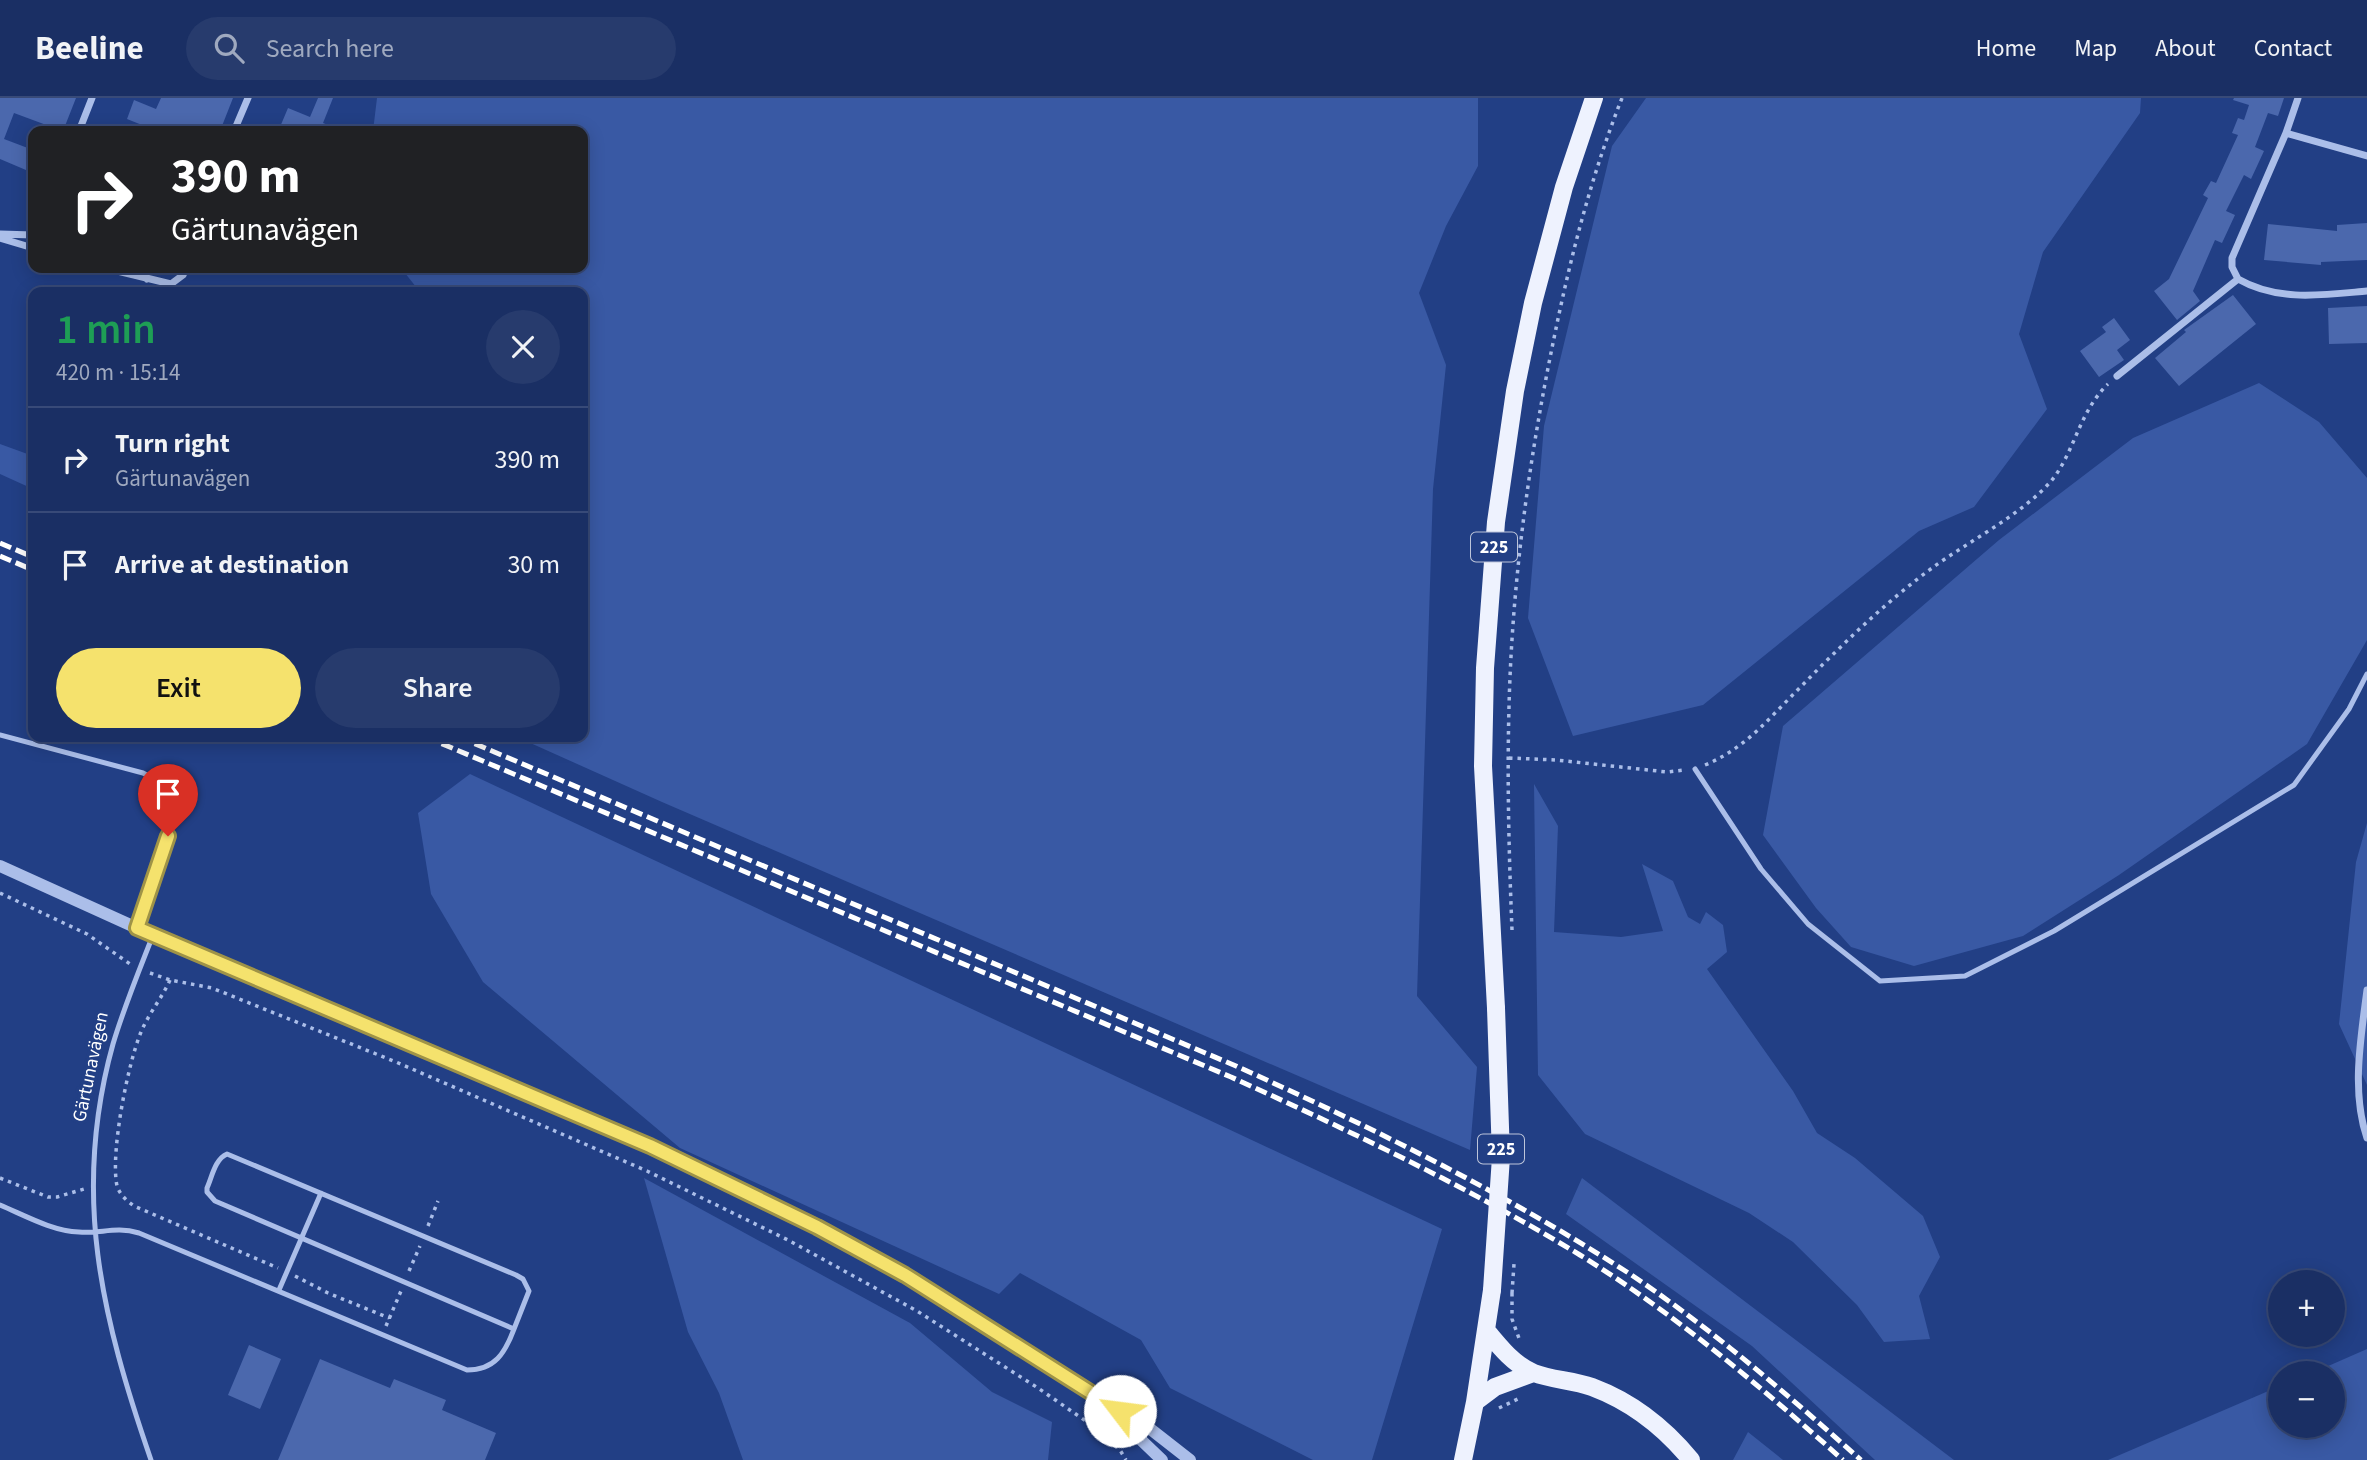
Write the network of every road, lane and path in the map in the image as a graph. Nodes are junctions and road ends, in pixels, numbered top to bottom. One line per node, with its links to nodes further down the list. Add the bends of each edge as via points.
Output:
1 (92, 98): 6 (street)
2 (248, 98): 7 (street)
3 (1594, 98): 44 (main road, 225, bridge, via 1533,303 1496,522 1483,766 1501,1157)
4 (1622, 98): 22 (path, via 1570,258 1536,425 1520,546)
5 (2298, 98): 8 (street)
6 (81, 126)
7 (236, 126)
8 (2286, 133): 9 (street); 17 (street, via 2232,258)
9 (2367, 156)
10 (28, 235): 11 (street)
11 (0, 236): 12 (street)
12 (28, 246)
13 (124, 273): 16 (street)
14 (144, 273): 16 (street)
15 (184, 273): 16 (street, via 171,284)
16 (147, 279)
17 (2238, 279): 18 (street, via 2264,290 2307,296); 19 (street)
18 (2367, 291)
19 (2117, 376): 23 (path, via 2088,408 2053,479 2035,496 1931,569 1877,614 1750,738 1723,758)
20 (2367, 674): 23 (lane, via 2349,709 2294,785 2054,931 1965,976 1880,981 1808,924 1761,870)
21 (0, 735): 26 (lane, via 143,773 167,786 177,798 179,811)
22 (1509, 758): 23 (path, via 1667,772); 27 (path)
23 (1695, 769)
24 (0, 866): 26 (street)
25 (0, 893): 29 (path, via 88,934)
26 (137, 928): 28 (street)
27 (1512, 931)
28 (153, 935): 29 (lane, Gärtunavägen); 47 (street, via 650,1146 817,1227 905,1275)
29 (140, 969): 34 (lane, Gärtunavägen, via 110,1059 97,1125); 50 (path, via 212,988 397,1062 647,1171 788,1240 917,1311 1038,1388 1093,1426)
30 (2367, 990): 31 (street, via 2359,1077 2361,1122)
31 (2367, 1138)
32 (0, 1178): 34 (path, via 57,1198)
33 (118, 1186): 34 (path)
34 (93, 1188): 38 (lane, Gärtunavägen)
35 (321, 1193): 39 (lane); 40 (lane); 40 (lane, via 233,1155 221,1156 218,1161 207,1188 210,1196)
36 (438, 1201): 39 (path)
37 (0, 1205): 38 (lane, via 69,1231)
38 (93, 1231): 42 (lane, via 117,1228 139,1233); 49 (lane, Gärtunavägen, via 106,1315)
39 (424, 1236): 41 (path); 43 (lane, via 523,1279 528,1298)
40 (302, 1238): 41 (lane); 42 (lane)
41 (404, 1282): 43 (lane); 45 (path)
42 (279, 1290): 45 (lane)
43 (514, 1329): 45 (lane, via 499,1359 476,1370)
44 (1486, 1330): 46 (main road, via 1509,1356); 48 (main road, 225)
45 (382, 1334)
46 (1533, 1373): 48 (main road, via 1495,1387); 54 (main road, via 1591,1386 1616,1397 1660,1427)
47 (1097, 1398): 51 (street); 52 (street, via 1144,1424)
48 (1475, 1402): 53 (main road, 225)
49 (151, 1460)
50 (1126, 1460)
51 (1162, 1460)
52 (1190, 1460)
53 (1463, 1460)
54 (1690, 1460)

